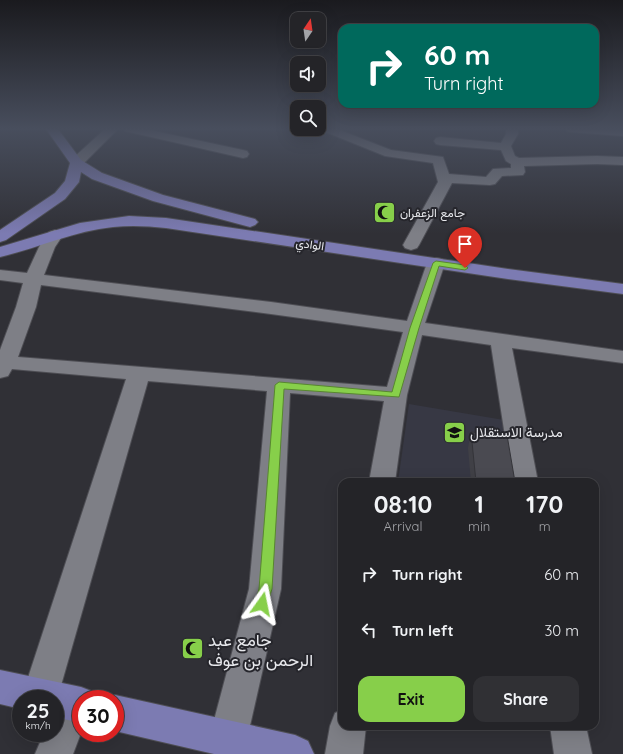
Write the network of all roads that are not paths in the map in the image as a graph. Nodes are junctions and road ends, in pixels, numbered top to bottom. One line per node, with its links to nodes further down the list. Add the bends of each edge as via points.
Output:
1 (76, 164): 7 (main road, via 72,182 60,196)
2 (78, 164): 8 (main road, الوادي, via 97,176 124,186 240,221)
3 (439, 164): 5 (street)
4 (518, 164): 5 (street, via 518,172 498,172 490,181)
5 (444, 178): 8 (street, via 445,182)
6 (55, 235): 9 (main road, الوادي); 10 (main road, الوادي, via 129,221 166,223); 13 (street)
7 (0, 237)
8 (411, 245): 12 (main road, الوادي)
9 (0, 252)
10 (436, 263): 14 (main road, الوادي); 15 (street)
11 (0, 275): 13 (street)
12 (623, 275)
13 (32, 280): 15 (street, via 271,308); 18 (street, via 26,307)
14 (623, 289)
15 (414, 328): 16 (street); 21 (street)
16 (500, 340): 17 (street); 23 (street)
17 (623, 357)
18 (2, 365): 19 (street)
19 (139, 374): 20 (street); 26 (street)
20 (279, 385): 21 (street); 30 (street, via 266,589)
21 (396, 395): 22 (street)
22 (383, 478)
23 (524, 478)
24 (0, 687): 25 (main road)
25 (13, 690)
26 (64, 690)
27 (124, 715): 30 (main road)
28 (347, 730): 34 (street)
29 (569, 730): 35 (street)
30 (228, 739): 33 (main road)
31 (56, 742): 32 (street)
32 (54, 754)
33 (294, 754)
34 (344, 754)
35 (573, 754)

